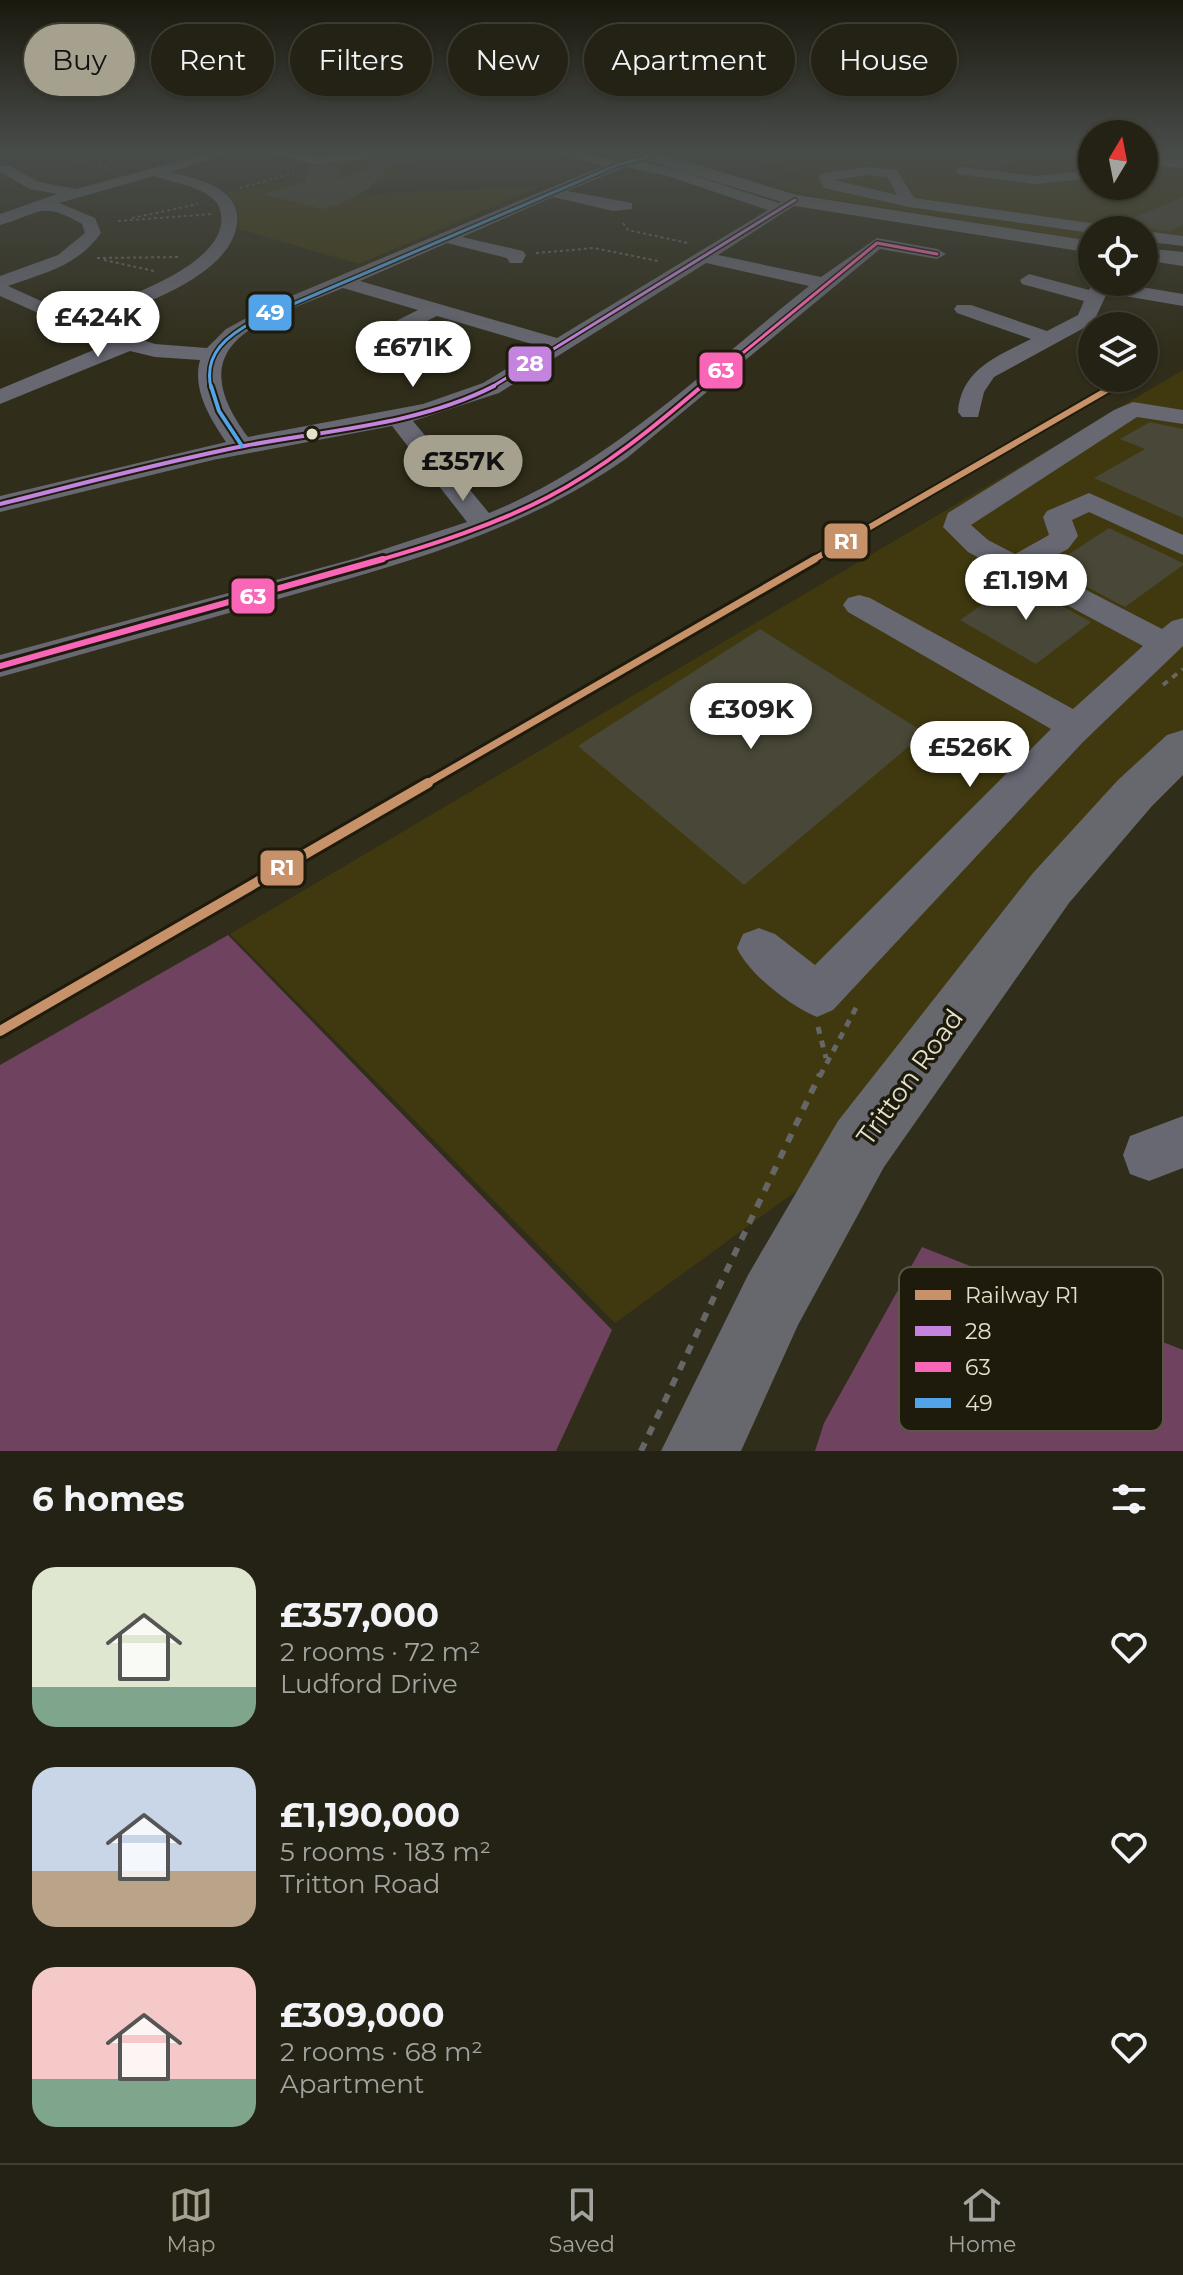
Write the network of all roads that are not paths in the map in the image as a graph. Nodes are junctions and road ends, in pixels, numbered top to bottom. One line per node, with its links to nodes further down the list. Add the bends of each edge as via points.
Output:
1 (91, 219): 14 (street, via 105,224)
2 (227, 219): 28 (street, via 230,231 213,257 182,277)
3 (489, 219): 8 (street)
4 (758, 219): 12 (street)
5 (965, 219): 6 (main road)
6 (968, 219): 7 (street); 11 (main road)
7 (1078, 228)
8 (446, 238): 15 (street); 20 (street)
9 (1158, 238): 10 (street)
10 (1182, 241): 17 (street, via 1168,246)
11 (1078, 245)
12 (696, 250): 21 (street); 32 (street)
13 (937, 254): 21 (street, via 877,243)
14 (70, 256): 16 (street); 19 (street)
15 (521, 256)
16 (94, 258)
17 (1159, 268): 25 (street)
18 (1061, 273): 22 (street, via 1042,270 1029,280)
19 (0, 282)
20 (344, 282): 26 (street); 33 (street, via 237,330)
21 (821, 283): 40 (street, via 634,440 577,480)
22 (1078, 286)
23 (0, 289): 28 (street)
24 (1096, 296): 30 (street, via 1086,319)
25 (1183, 300)
26 (435, 309): 29 (street); 32 (street)
27 (964, 309): 30 (street)
28 (74, 323): 31 (street)
29 (379, 337)
30 (1051, 339): 35 (street, via 979,378 970,393)
31 (125, 345): 33 (street, via 163,353); 34 (street)
32 (558, 345): 36 (street, via 480,393)
33 (213, 354): 38 (street, via 209,385)
34 (0, 397)
35 (970, 412)
36 (396, 416): 38 (street); 40 (street)
37 (1183, 417): 42 (street, via 1133,409 958,519 965,536)
38 (242, 446): 39 (street)
39 (0, 504)
40 (483, 523): 45 (street, via 395,556)
41 (1183, 546): 42 (street, via 1089,501 1057,517 1064,536 1058,543)
42 (1016, 565): 44 (street)
43 (859, 605): 46 (street)
44 (1177, 647): 46 (street)
45 (0, 666)
46 (1076, 727): 48 (street, via 813,1004)
47 (1183, 747): 49 (main road, Tritton Road, via 1051,888 861,1144 773,1300)
48 (759, 948)
49 (700, 1451)

